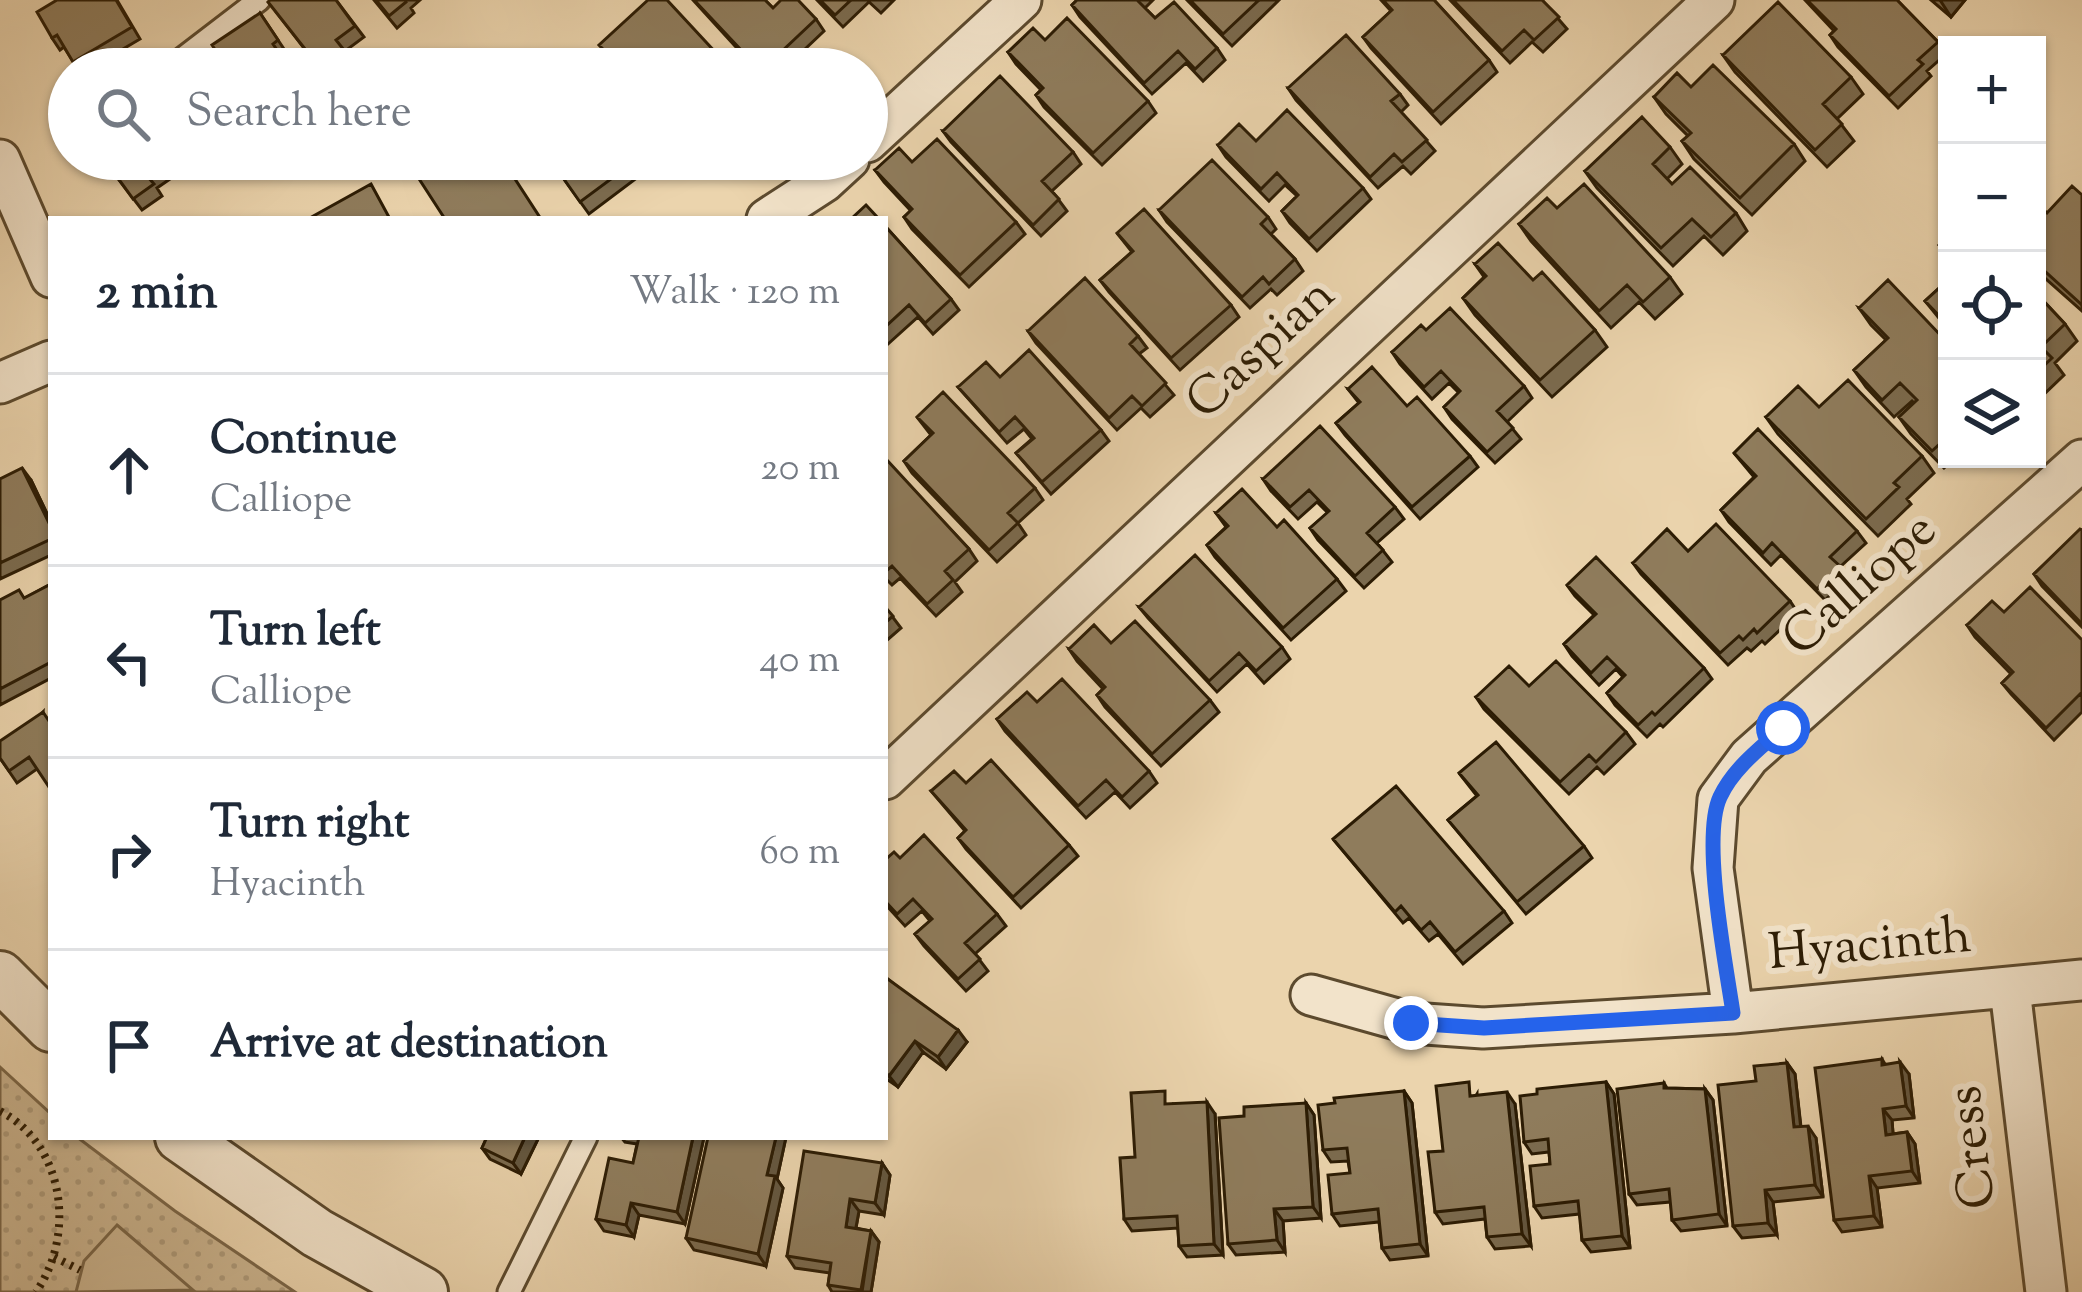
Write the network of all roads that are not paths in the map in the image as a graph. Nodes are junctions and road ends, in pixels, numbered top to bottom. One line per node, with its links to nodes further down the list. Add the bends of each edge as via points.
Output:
1 (260, 0): 4 (lane)
2 (1021, 0): 5 (street)
3 (1714, 0): 13 (street, Caspian)
4 (197, 48)
5 (888, 123)
6 (0, 160): 9 (street)
7 (826, 180): 8 (street)
8 (771, 216)
9 (48, 270)
10 (48, 362): 11 (street)
11 (0, 383)
12 (2082, 460): 18 (street, Calliope, via 1749,757 1718,800 1713,868)
13 (888, 776)
14 (0, 976): 19 (street)
15 (2082, 980): 16 (street, Hyacinth)
16 (2010, 989): 18 (street, Hyacinth); 24 (street, Cress)
17 (1312, 995): 18 (street, Hyacinth, via 1411,1023 1484,1028)
18 (1733, 1013)
19 (48, 1024)
20 (184, 1140): 22 (street, via 317,1233)
21 (585, 1140): 23 (lane)
22 (424, 1292)
23 (509, 1292)
24 (2046, 1292)

